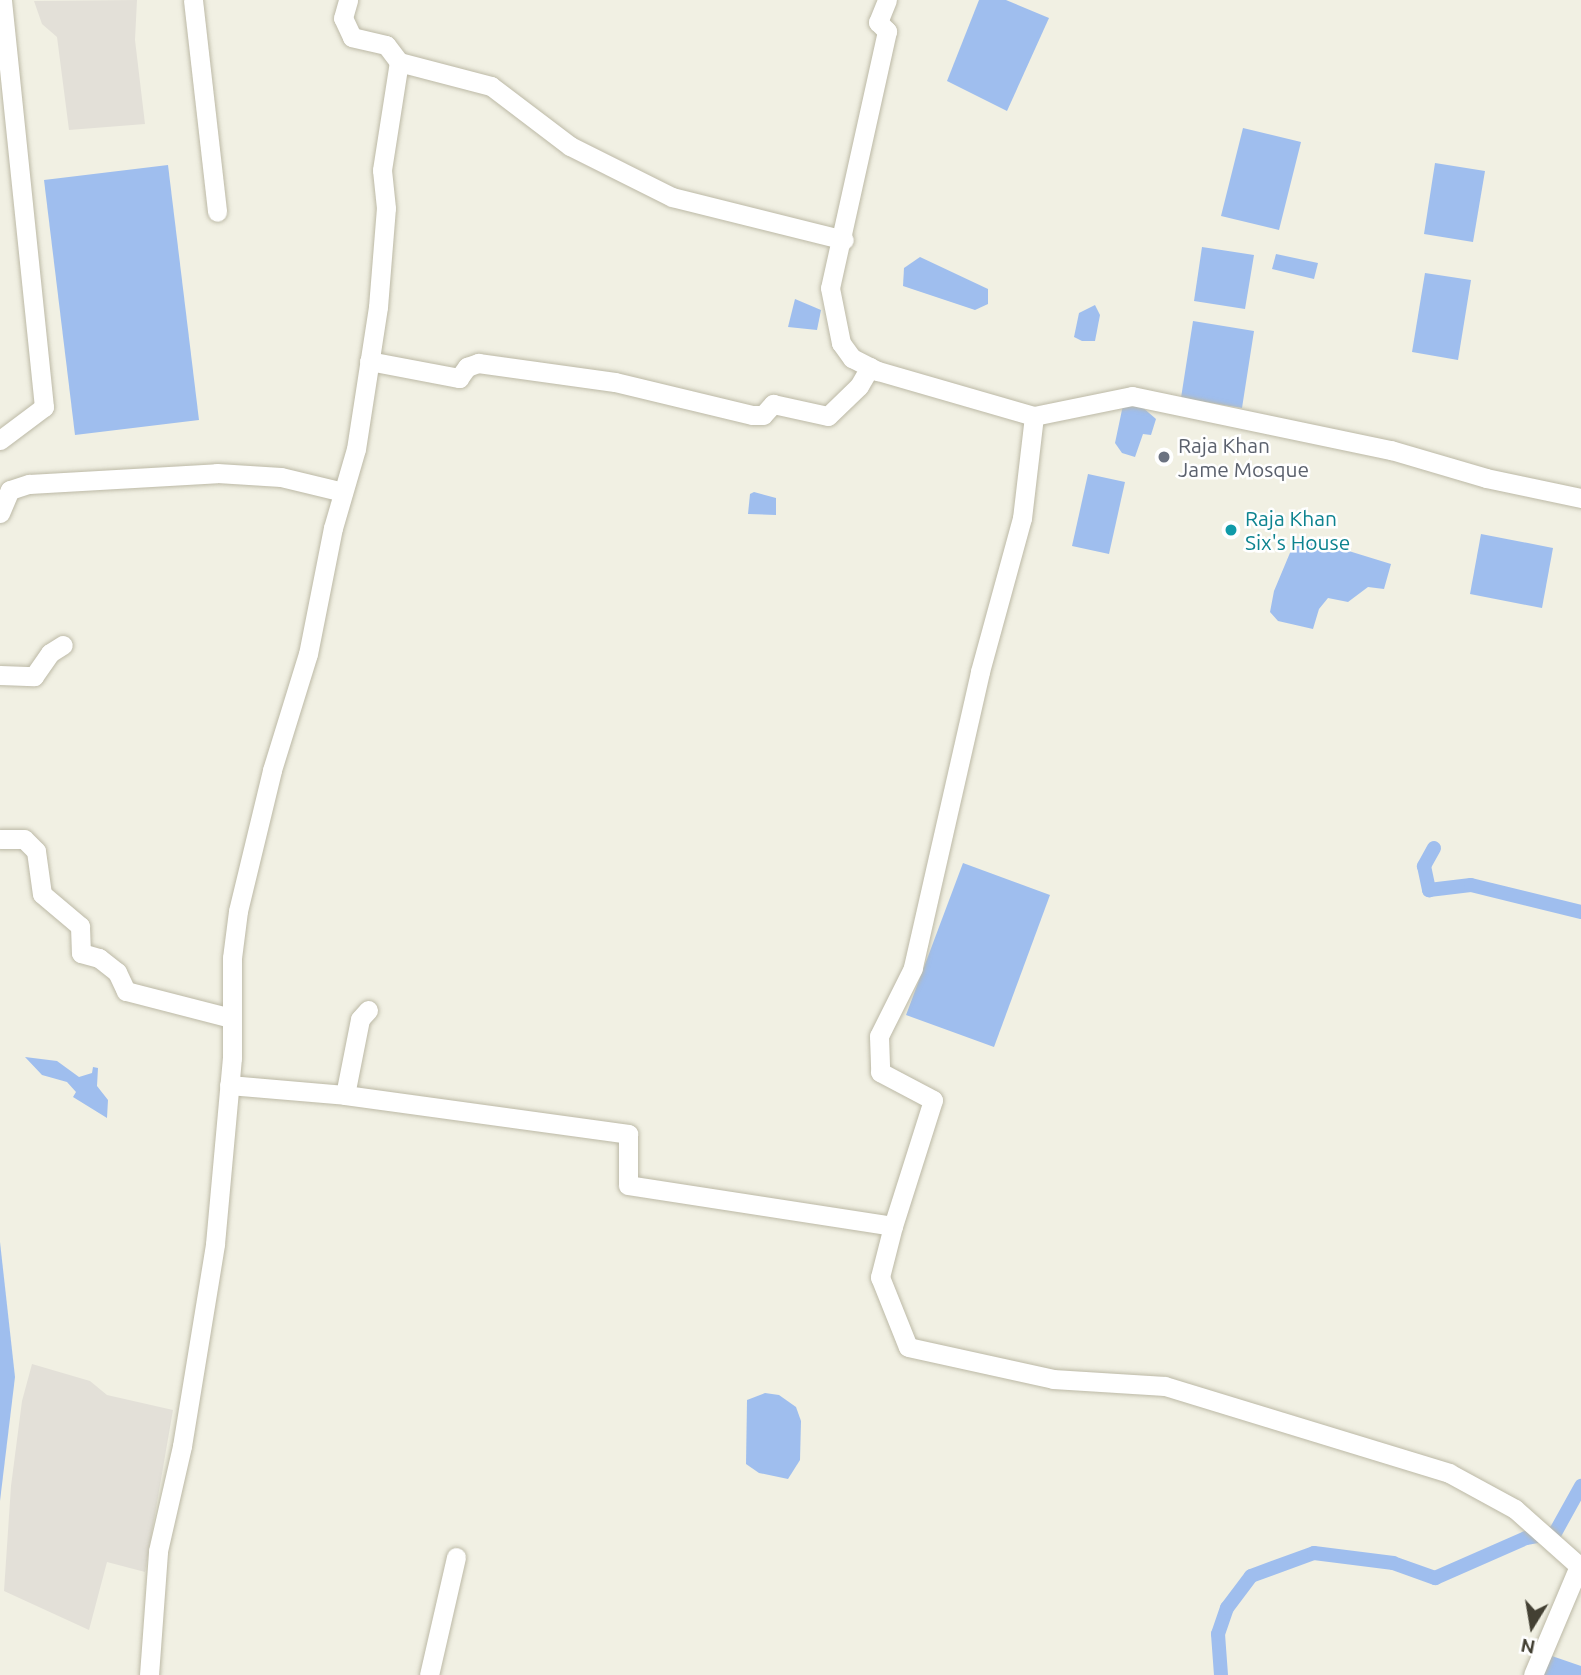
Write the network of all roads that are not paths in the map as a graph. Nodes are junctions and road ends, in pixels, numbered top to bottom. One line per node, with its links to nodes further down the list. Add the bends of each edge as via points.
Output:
1 (2, 0): 11 (street, via 44,407)
2 (193, 0): 6 (street)
3 (348, 0): 5 (street, via 343,18 352,37 386,45)
4 (887, 0): 7 (street, via 878,22 887,31)
5 (399, 62): 7 (street, via 491,86 570,146 672,197); 8 (street, via 385,131 382,170 386,208)
6 (217, 212)
7 (844, 240): 9 (street, via 834,257 833,317 852,358)
8 (369, 361): 9 (street, via 459,378 467,367 478,363 615,382 752,415 763,415 773,404 828,416 859,386); 12 (street, via 356,449)
9 (870, 367): 10 (street)
10 (1034, 416): 13 (street, via 1132,396 1391,450 1486,478); 22 (street, via 1022,518 980,672 913,968 879,1036 880,1072 933,1100)
11 (0, 440)
12 (344, 492): 14 (street, via 281,477 217,473 43,483 10,490); 19 (street, via 308,654 272,770 238,911)
13 (1581, 498)
14 (0, 513)
15 (63, 645): 16 (street, via 50,653 34,676)
16 (0, 675)
17 (0, 839): 19 (street, via 24,839 36,851 42,894 80,926 81,953 99,958 117,972 126,990)
18 (368, 1010): 21 (street, via 360,1018)
19 (231, 1018): 20 (street)
20 (229, 1085): 21 (street); 24 (street, via 215,1244 182,1446 158,1551)
21 (345, 1095): 22 (street, via 628,1133 624,1178 628,1185)
22 (893, 1226): 26 (street, via 880,1278 908,1347 1053,1379 1165,1386 1449,1473 1515,1509 1578,1566)
23 (456, 1558): 25 (street)
24 (149, 1675)
25 (429, 1675)
26 (1533, 1675)

